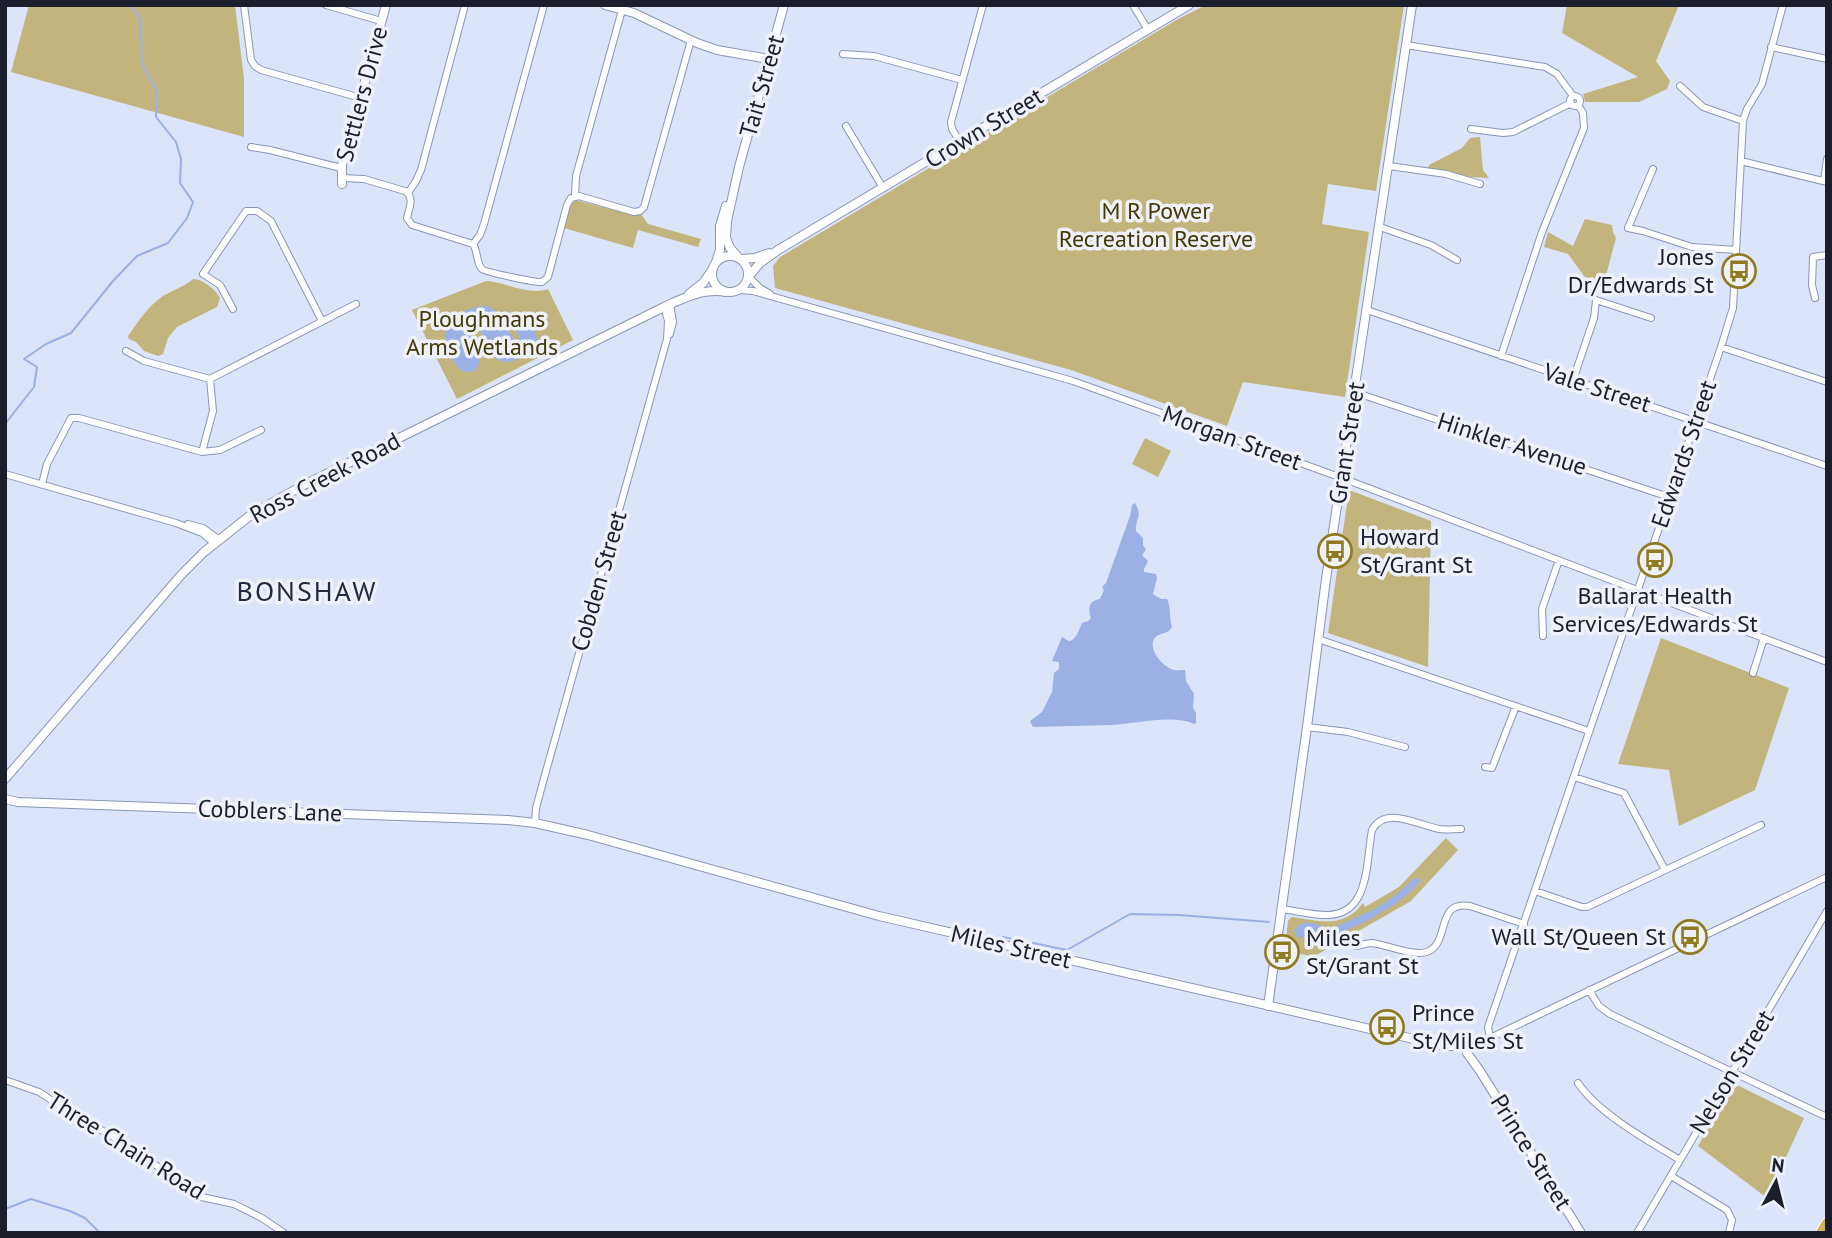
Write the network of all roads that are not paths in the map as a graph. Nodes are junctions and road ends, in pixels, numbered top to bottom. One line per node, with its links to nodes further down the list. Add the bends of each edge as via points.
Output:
1 (244, 5): 24 (street, via 252,63 261,70)
2 (326, 5): 14 (street)
3 (386, 5): 14 (street, Settlers Drive)
4 (465, 5): 41 (street, via 421,170)
5 (544, 5): 44 (street, via 484,224)
6 (605, 5): 13 (street)
7 (785, 5): 20 (street, Tait Street)
8 (983, 5): 22 (street)
9 (1133, 5): 15 (street)
10 (1189, 5): 15 (street, Crown Street)
11 (1412, 5): 17 (street, Grant Street)
12 (1783, 5): 18 (street, Edwards Street)
13 (622, 10): 16 (street); 42 (street, via 576,176)
14 (381, 21): 24 (street, Settlers Drive)
15 (1148, 30): 29 (street, Crown Street)
16 (691, 40): 20 (street, via 717,50); 42 (street, via 643,208 633,212)
17 (1406, 45): 25 (street, via 1545,67 1557,74); 33 (street, Grant Street)
18 (1772, 47): 21 (street); 26 (street, Edwards Street, via 1762,84)
19 (843, 54): 22 (street, via 874,56)
20 (769, 59): 34 (street, Tait Street)
21 (1827, 59)
22 (962, 80): 29 (street, via 950,124)
23 (1680, 86): 26 (street, via 1703,107)
24 (360, 98): 35 (street, Settlers Drive)
25 (1574, 101): 28 (street, via 1513,132); 65 (street, via 1583,113 1584,128 1542,232)
26 (1743, 121): 32 (street, Edwards Street)
27 (846, 127): 40 (street)
28 (1471, 129)
29 (960, 142): 40 (street, Crown Street)
30 (251, 147): 35 (street)
31 (1827, 159): 38 (street)
32 (1741, 160): 38 (street); 46 (street, Edwards Street)
33 (1389, 166): 39 (street, via 1450,174); 43 (street, Grant Street)
34 (739, 167): 48 (street, Tait Street, via 726,232 728,244); 50 (street, Tait Street, via 720,223 720,250)
35 (341, 168): 37 (street, Settlers Drive)
36 (1653, 169): 46 (street, via 1628,228 1693,247)
37 (342, 181): 41 (street, via 364,179)
38 (1826, 181)
39 (1480, 184)
40 (883, 188): 45 (street, Crown Street)
41 (408, 193): 44 (street, via 407,218 412,225)
42 (575, 196): 44 (street, via 567,203 548,275 542,282 485,271)
43 (1380, 227): 49 (street, via 1431,245); 60 (street, Grant Street)
44 (473, 244)
45 (778, 250): 48 (street, Crown Street); 51 (street, Crown Street)
46 (1736, 250): 63 (street, Edwards Street, via 1733,308)
47 (1827, 255): 55 (street, via 1813,257)
48 (739, 258): 50 (street, via 723,257); 51 (street)
49 (1457, 260)
50 (714, 266): 53 (street, via 716,285); 54 (street)
51 (749, 277): 52 (street); 56 (street, Morgan Street)
52 (739, 290): 53 (street); 56 (street, Morgan Street)
53 (726, 292): 54 (street)
54 (684, 298): 58 (street, Ross Creek Road)
55 (1815, 298)
56 (785, 300): 75 (street, Morgan Street, via 1051,374)
57 (356, 304): 62 (street)
58 (667, 306): 78 (street, Ross Creek Road, via 285,495); 94 (street, Cobden Street, via 673,324 539,793)
59 (233, 309): 62 (street, via 220,285 203,274 246,211 257,211 271,221)
60 (1367, 310): 65 (street, Vale Street); 69 (street, Grant Street)
61 (1651, 318): 67 (street, via 1596,300)
62 (322, 321): 66 (street)
63 (1721, 347): 68 (street); 70 (street, Edwards Street)
64 (126, 351): 66 (street, via 144,361)
65 (1501, 356): 67 (street, Vale Street)
66 (210, 379): 72 (street, via 213,411)
67 (1573, 380): 70 (street, Vale Street)
68 (1827, 382)
69 (1354, 392): 75 (street, Grant Street); 77 (street, Hinkler Avenue)
70 (1695, 421): 73 (street, Vale Street); 77 (street, Edwards Street)
71 (261, 430): 72 (street, via 220,450)
72 (202, 452): 76 (street, via 71,418)
73 (1827, 466)
74 (5, 474): 76 (street)
75 (1342, 478): 79 (street, Morgan Street); 83 (street, Grant Street)
76 (41, 484): 78 (street, via 203,528)
77 (1669, 497): 80 (street, Edwards Street)
78 (216, 541): 92 (street, Ross Creek Road, via 181,575)
79 (1559, 559): 80 (street, Morgan Street); 81 (street, via 1543,608)
80 (1637, 590): 82 (street, Morgan Street); 88 (street, Edwards Street)
81 (1543, 636)
82 (1765, 638): 84 (street, Morgan Street); 85 (street)
83 (1318, 639): 86 (street); 87 (street, Grant Street)
84 (1827, 662)
85 (1753, 673)
86 (1516, 706): 88 (street); 90 (street, via 1492,768)
87 (1307, 727): 89 (street); 100 (street, Grant Street)
88 (1589, 731): 91 (street, Edwards Street)
89 (1405, 747)
90 (1485, 768)
91 (1574, 777): 97 (street, via 1625,793); 99 (street, Edwards Street)
92 (5, 779)
93 (5, 799): 94 (street, Cobblers Lane)
94 (535, 823): 105 (street, Miles Street, via 878,916)
95 (1761, 825): 97 (street)
96 (1461, 829): 100 (street, via 1382,818 1372,830 1364,886 1350,906 1329,915)
97 (1665, 870): 99 (street, via 1586,908)
98 (1827, 877): 104 (street, Miles Street)
99 (1535, 891): 102 (street, Edwards Street)
100 (1282, 909): 105 (street, Grant Street)
101 (1827, 911): 110 (street, Nelson Street)
102 (1524, 924): 103 (street, via 1461,905 1448,914 1436,944 1427,952 1371,943); 106 (street, Edwards Street)
103 (1356, 946)
104 (1589, 990): 107 (street, Miles Street); 110 (street, via 1610,1014)
105 (1268, 1006): 109 (street, Miles Street, via 1444,1046)
106 (1494, 1012): 107 (street, Edwards Street); 108 (street, Edwards Street, via 1487,1030)
107 (1498, 1034): 108 (street, Miles Street)
108 (1490, 1038): 109 (street, Miles Street)
109 (1468, 1046): 118 (street, Prince Street, via 1467,1053)
110 (1732, 1072): 113 (street); 114 (street, Nelson Street)
111 (5, 1080): 117 (street, Three Chain Road, via 39,1092 112,1136 197,1196 234,1204)
112 (1578, 1083): 114 (street, via 1630,1130)
113 (1827, 1117)
114 (1680, 1160): 115 (street, Nelson Street)
115 (1671, 1176): 119 (street, Nelson Street); 120 (street, via 1727,1210 1732,1220)
116 (1827, 1223): 121 (highway)
117 (284, 1233)
118 (1581, 1233)
119 (1637, 1233)
120 (1730, 1233)
121 (1821, 1233)

